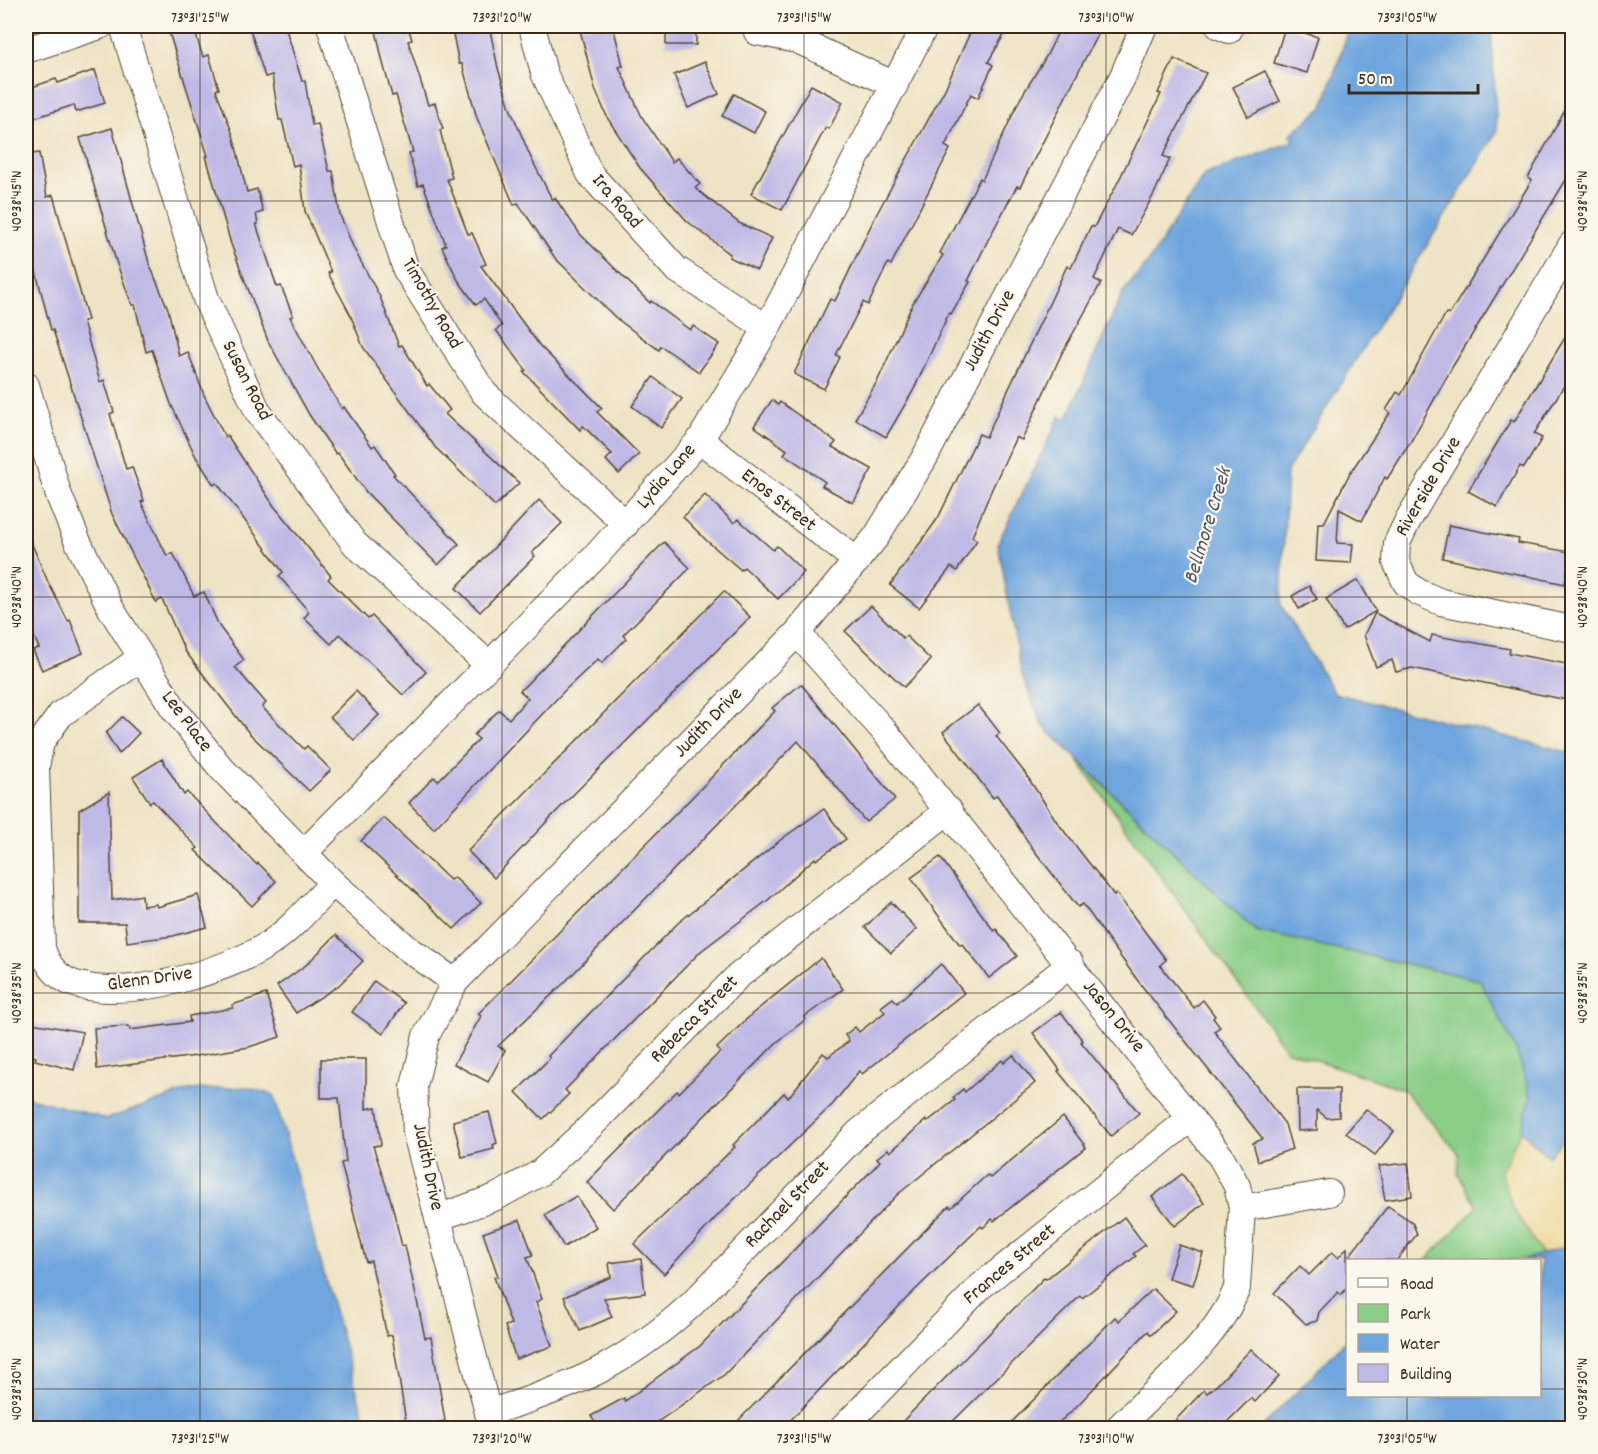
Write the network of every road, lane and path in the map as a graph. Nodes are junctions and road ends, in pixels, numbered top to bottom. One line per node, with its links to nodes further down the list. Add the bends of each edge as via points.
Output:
1 (100, 26): 8 (street)
2 (123, 26): 19 (street, Susan Road, via 206,299 258,412 355,544)
3 (330, 26): 14 (street, Timothy Road, via 406,270 484,393)
4 (532, 26): 11 (street, Ira Road, via 544,73 590,174 676,269)
5 (925, 26): 9 (street, Lydia Lane)
6 (1144, 26): 15 (street, Judith Drive, via 1123,76 925,457 889,519)
7 (757, 32): 9 (street, via 797,40)
8 (26, 50)
9 (895, 85): 11 (street, Lydia Lane)
10 (1572, 244): 16 (street, Riverside Drive, via 1408,520 1397,543 1396,562 1406,583 1441,602)
11 (767, 328): 13 (street, Lydia Lane)
12 (26, 385): 18 (street, Lee Place, via 58,493 77,540 111,609)
13 (700, 440): 14 (street, Lydia Lane); 15 (street, Enos Street)
14 (626, 524): 19 (street, Lydia Lane)
15 (856, 561): 17 (street, Judith Drive)
16 (1572, 628)
17 (797, 633): 20 (street, Jason Drive, via 886,732); 24 (street, Judith Drive)
18 (141, 658): 21 (street, Lee Place, via 174,709 221,768); 22 (street, Glenn Drive, via 61,714 41,742 36,767 42,948 53,970 78,985 119,988 172,981 216,969 278,937)
19 (489, 665): 21 (street, Lydia Lane)
20 (949, 810): 23 (street, Jason Drive); 28 (street, Rebecca Street, via 737,977 540,1173 496,1197)
21 (305, 852): 22 (street, Lee Place)
22 (333, 883): 24 (street, Lee Place, via 407,948)
23 (1071, 964): 25 (street, Jason Drive); 29 (street, Rachael Street, via 858,1132 663,1330 625,1358)
24 (455, 982): 28 (street, Judith Drive, via 426,1036 414,1086 416,1133)
25 (1191, 1118): 27 (street, Jason Drive, via 1221,1156 1237,1186); 30 (street, Frances Street, via 981,1286)
26 (1329, 1193): 27 (street)
27 (1242, 1208): 31 (street, Jason Drive, via 1237,1288 1232,1301 1206,1338)
28 (438, 1218): 29 (street, Judith Drive)
29 (490, 1421)
30 (843, 1428)
31 (1118, 1428)

